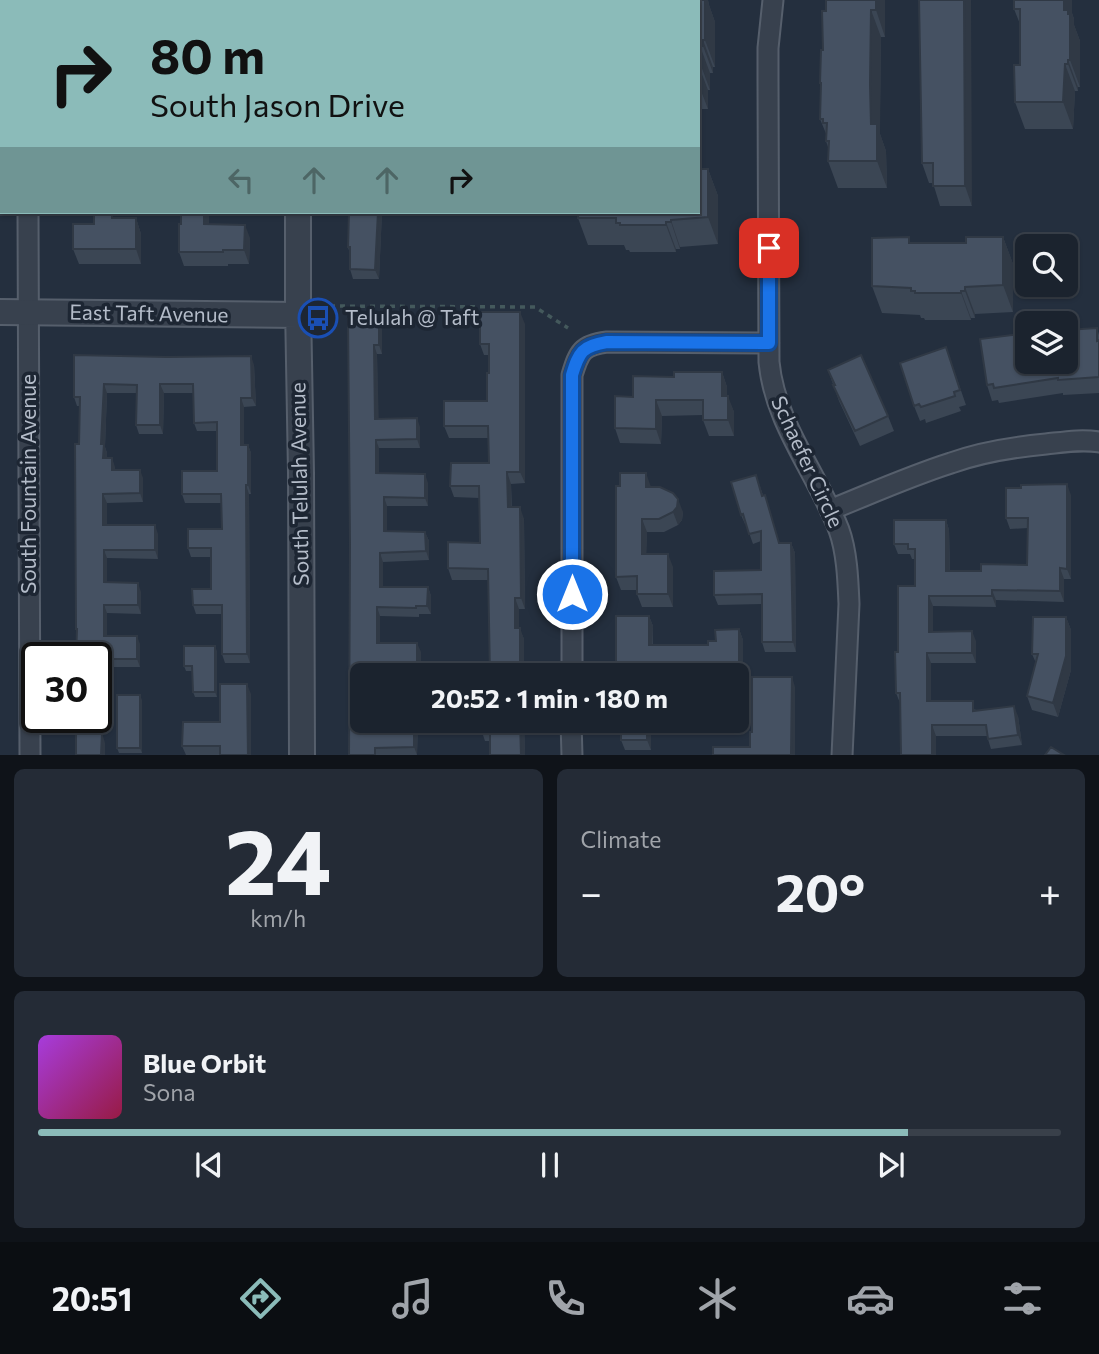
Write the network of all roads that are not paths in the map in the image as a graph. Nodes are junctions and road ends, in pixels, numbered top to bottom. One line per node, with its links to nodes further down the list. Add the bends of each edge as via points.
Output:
1 (773, 0): 7 (street, Schaefer Circle, via 768,59)
2 (28, 214): 5 (street, South Fountain Avenue)
3 (298, 214): 6 (street, South Telulah Avenue)
4 (0, 312): 5 (street, East Taft Avenue)
5 (28, 313): 6 (street, East Taft Avenue); 12 (street, South Fountain Avenue)
6 (298, 315): 13 (street, South Telulah Avenue)
7 (769, 343): 9 (street, Schaefer Circle, via 776,402); 10 (street, via 607,342 593,344 577,358 572,375)
8 (1099, 442): 9 (street, via 1059,442 986,453)
9 (830, 510): 15 (street, Schaefer Circle, via 840,533 848,580)
10 (572, 663)
11 (571, 733): 14 (street)
12 (30, 755)
13 (302, 755)
14 (572, 755)
15 (842, 755)

